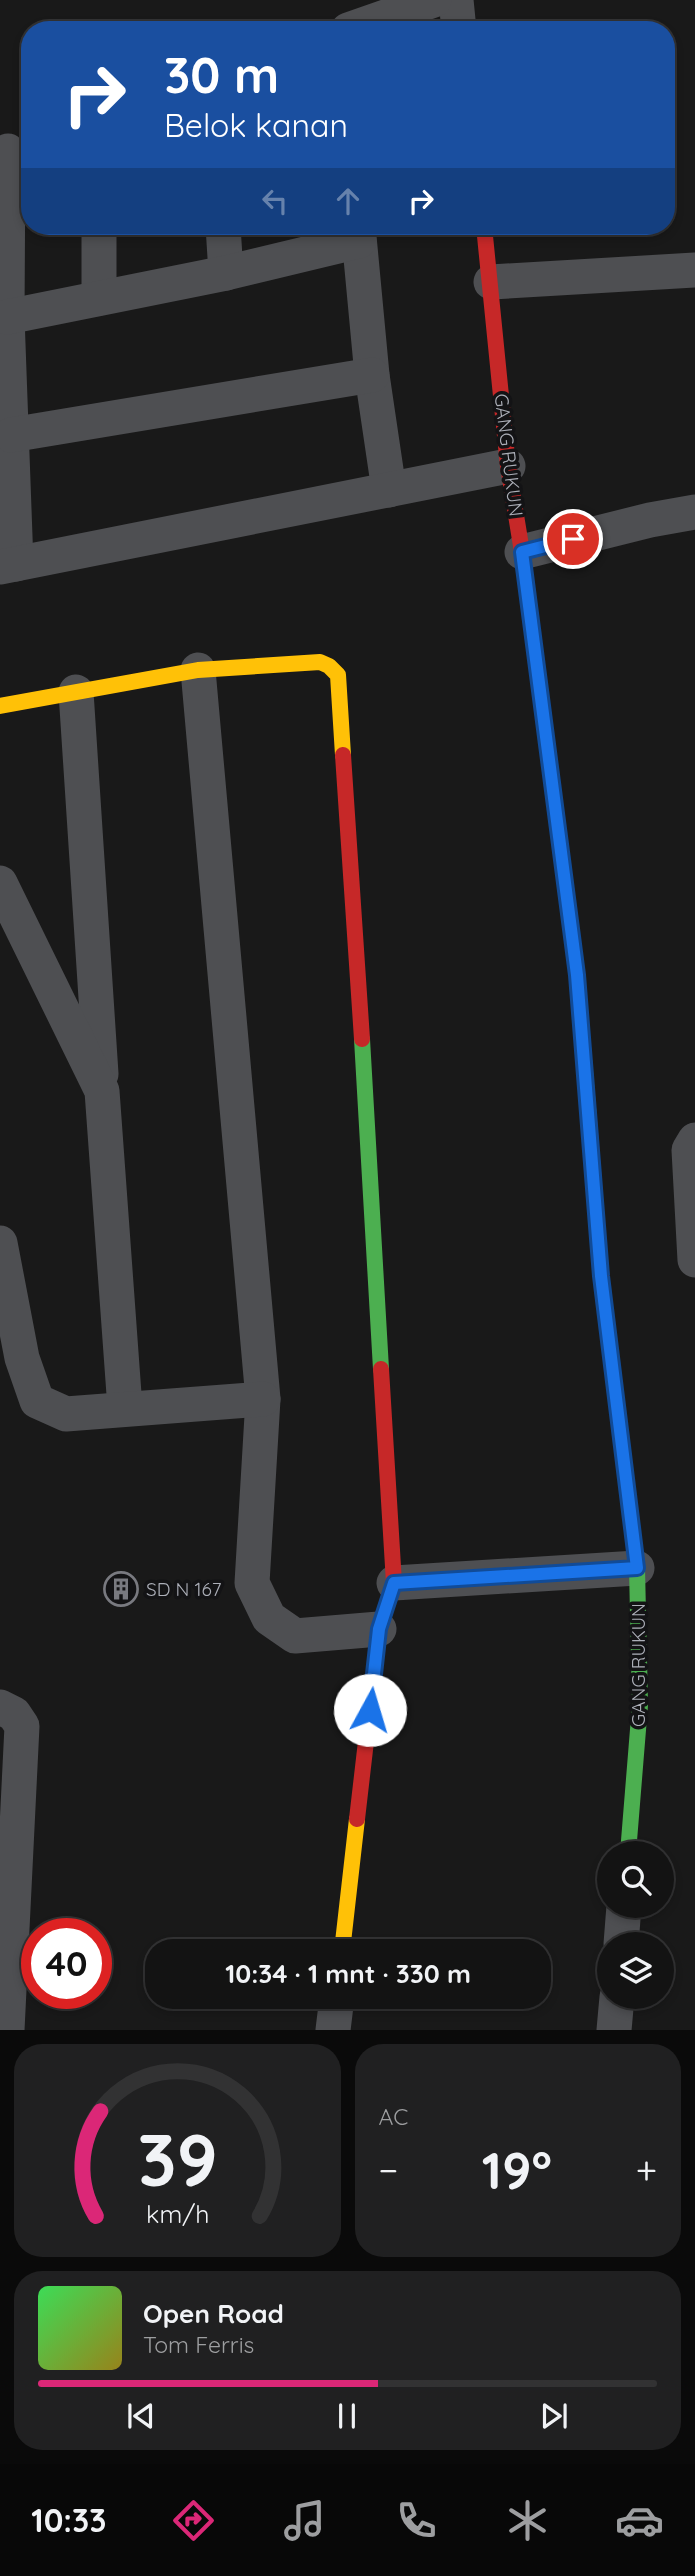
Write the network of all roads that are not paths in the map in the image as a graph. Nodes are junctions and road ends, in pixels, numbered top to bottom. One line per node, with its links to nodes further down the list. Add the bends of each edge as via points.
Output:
1 (433, 0): 3 (street)
2 (456, 0): 4 (street)
3 (374, 21)
4 (458, 21)
5 (13, 149): 15 (street)
6 (99, 235): 14 (street)
7 (224, 235): 12 (street)
8 (351, 235): 12 (street)
9 (358, 235): 16 (street)
10 (485, 235): 13 (street, GANG RUKUN)
11 (695, 270): 13 (street)
12 (226, 273): 14 (street)
13 (491, 282): 18 (street, GANG RUKUN)
14 (99, 298): 15 (street)
15 (7, 317): 17 (street)
16 (372, 375): 17 (street); 19 (street)
17 (11, 435): 22 (street)
18 (508, 466): 19 (street); 21 (street, GANG RUKUN)
19 (389, 489): 22 (street)
20 (695, 512): 21 (street)
21 (522, 552): 33 (street, GANG RUKUN, via 577,975 601,1276)
22 (8, 566)
23 (198, 670): 24 (street); 31 (street); 34 (street, via 320,662 338,674)
24 (76, 692): 25 (street); 27 (street)
25 (0, 706)
26 (0, 883): 27 (street)
27 (102, 1091): 32 (street)
28 (695, 1140): 30 (street, via 689,1150)
29 (0, 1242): 32 (street, via 22,1358 37,1401 66,1414)
30 (695, 1260)
31 (263, 1399): 32 (street); 35 (street, via 252,1583 269,1618 296,1636)
32 (125, 1408)
33 (637, 1568): 34 (street); 37 (street, GANG RUKUN, via 640,1705)
34 (394, 1583): 35 (street)
35 (379, 1629): 38 (street)
36 (11, 1716): 41 (street)
37 (629, 1841)
38 (343, 1939)
39 (336, 2009): 42 (street)
40 (616, 2009): 43 (street)
41 (7, 2030)
42 (333, 2030)
43 (614, 2030)

